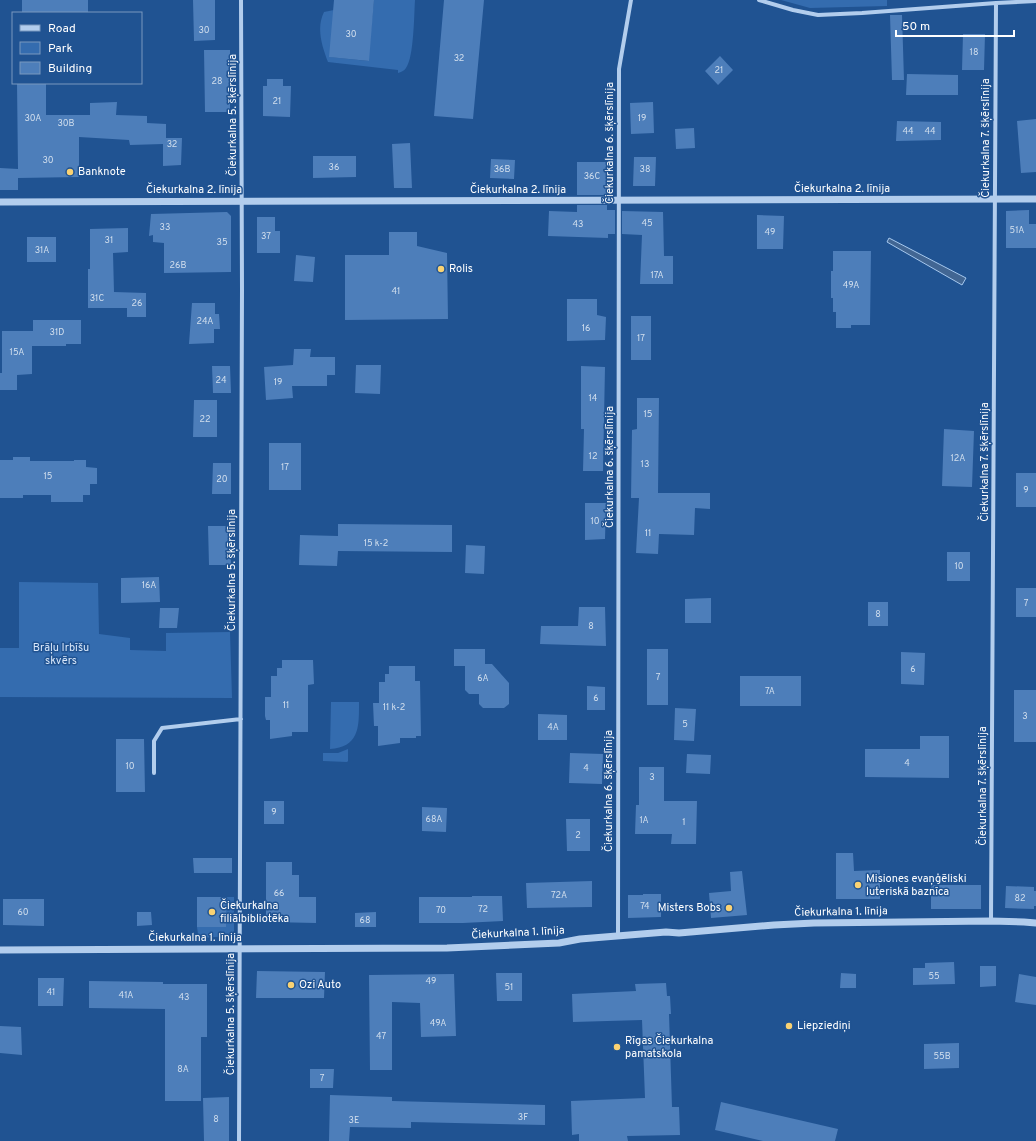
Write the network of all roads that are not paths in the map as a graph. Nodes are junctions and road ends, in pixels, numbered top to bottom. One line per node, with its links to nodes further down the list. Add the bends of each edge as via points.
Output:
1 (241, 0): 10 (street, Čiekurkalna 5. šķērslīnija)
2 (631, 0): 8 (street, Čiekurkalna 6. šķērslīnija, via 619,69)
3 (758, 0): 5 (street, via 818,15)
4 (1036, 1): 5 (street)
5 (996, 3): 6 (street, Čiekurkalna 7. šķērslīnija)
6 (995, 199): 7 (street, Čiekurkalna 2. līnija); 8 (street, Čiekurkalna 2. līnija); 13 (street, Čiekurkalna 7. šķērslīnija)
7 (1036, 199)
8 (619, 200): 10 (street, Čiekurkalna 2. līnija); 15 (street, Čiekurkalna 6. šķērslīnija)
9 (0, 202): 10 (street, Čiekurkalna 2. līnija)
10 (242, 202): 11 (street, Čiekurkalna 5. šķērslīnija)
11 (241, 719): 12 (street, via 162,728 154,741); 16 (street, Čiekurkalna 5. šķērslīnija)
12 (154, 773)
13 (991, 922): 14 (street, Čiekurkalna 1. līnija); 15 (street, Čiekurkalna 1. līnija, via 814,923)
14 (1036, 923)
15 (618, 936): 16 (street, Čiekurkalna 1. līnija, via 559,943 447,948)
16 (241, 949): 17 (street, Čiekurkalna 1. līnija); 18 (street, Čiekurkalna 5. šķērslīnija)
17 (0, 950)
18 (239, 1141)

